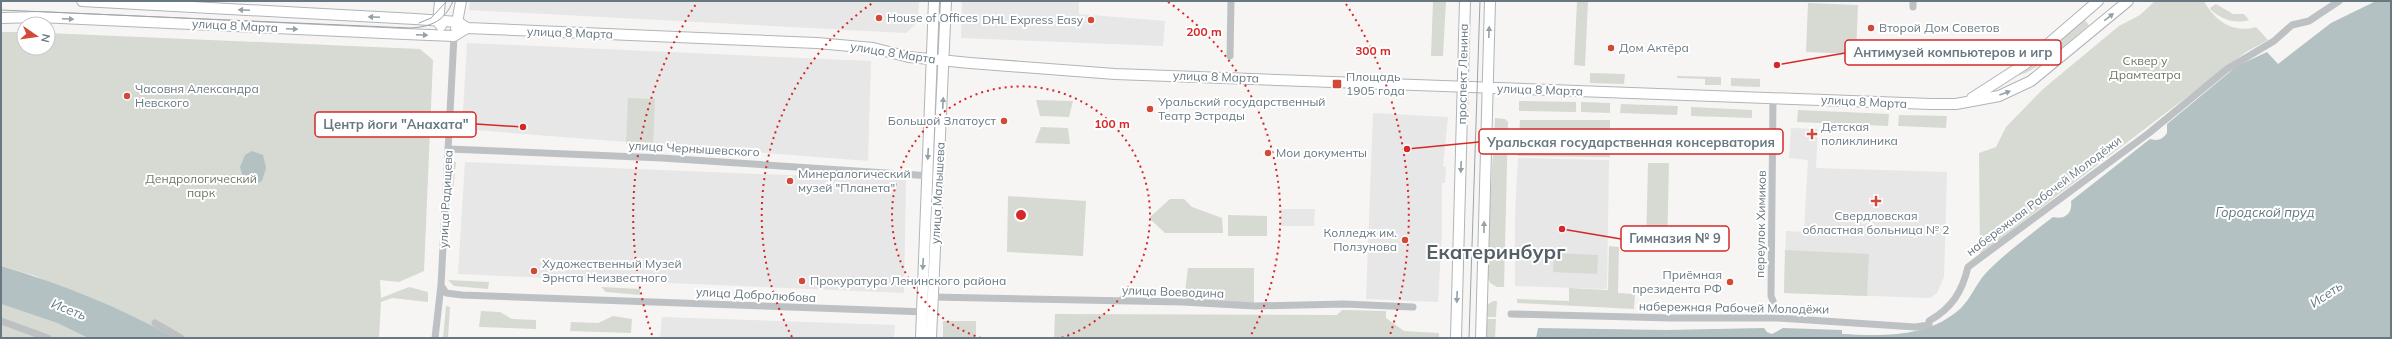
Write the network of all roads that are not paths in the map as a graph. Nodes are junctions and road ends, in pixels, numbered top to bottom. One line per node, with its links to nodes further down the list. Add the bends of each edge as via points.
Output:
1 (82, 1): 13 (main road, улица 8 Марта, one-way to 1)
2 (440, 1): 13 (main road)
3 (461, 1): 14 (main road, улица Радищева)
4 (934, 1): 18 (main road, улица Малышева)
5 (946, 1): 19 (main road, улица Малышева)
6 (1231, 1): 17 (street)
7 (1465, 1): 20 (main road, проспект Ленина)
8 (1490, 1): 21 (main road, проспект Ленина, one-way to 8)
9 (2098, 1): 23 (main road, via 2025,64)
10 (2128, 1): 23 (main road, улица 8 Марта, one-way to 10, via 1999,96 2031,81)
11 (2339, 1): 33 (street, набережная Рабочей Молодёжи, via 2310,21 2292,26 2274,41 2227,69 2149,133 1968,267 1953,302 1943,314 1929,321 1929,325 1915,327 1777,318)
12 (1, 18): 16 (main road, улица 8 Марта, one-way to 16)
13 (438, 21): 14 (main road, улица 8 Марта); 16 (main road, via 444,30)
14 (458, 22): 15 (main road); 16 (main road, улица Радищева)
15 (467, 28): 16 (main road); 18 (main road, улица 8 Марта, via 838,44)
16 (454, 36): 24 (street, улица Радищева)
17 (1230, 56)
18 (931, 59): 19 (main road, улица 8 Марта); 25 (main road, улица Малышева, one-way to 25)
19 (945, 60): 20 (main road, улица 8 Марта, via 1122,74); 26 (main road, улица Малышева, one-way to 19)
20 (1463, 88): 21 (main road, улица 8 Марта); 41 (main road, проспект Ленина, one-way to 41)
21 (1488, 88): 22 (main road, улица 8 Марта); 42 (main road, проспект Ленина, one-way to 21)
22 (1773, 98): 23 (main road, улица 8 Марта, via 1931,104); 29 (street, переулок Химиков, via 1770,296)
23 (1967, 101)
24 (449, 150): 25 (street, улица Чернышевского, via 662,158); 27 (street, улица Радищева)
25 (927, 176): 26 (street, улица Чернышевского); 31 (main road, улица Малышева, one-way to 31)
26 (938, 176): 28 (main road, улица Малышева)
27 (441, 285): 31 (street, улица Добролюбова, via 446,293 462,295); 38 (street, улица Радищева)
28 (932, 296): 30 (street, улица Воеводина, via 1255,306 1344,304); 32 (main road, улица Малышева)
29 (1773, 302)
30 (1414, 307)
31 (921, 312): 32 (street, улица Добролюбова); 39 (main road, улица Малышева)
32 (932, 313): 40 (main road, улица Малышева)
33 (1511, 314)
34 (1, 321): 36 (street)
35 (155, 323): 37 (street)
36 (48, 338)
37 (181, 338)
38 (435, 338)
39 (921, 338)
40 (931, 338)
41 (1456, 338)
42 (1481, 338)

